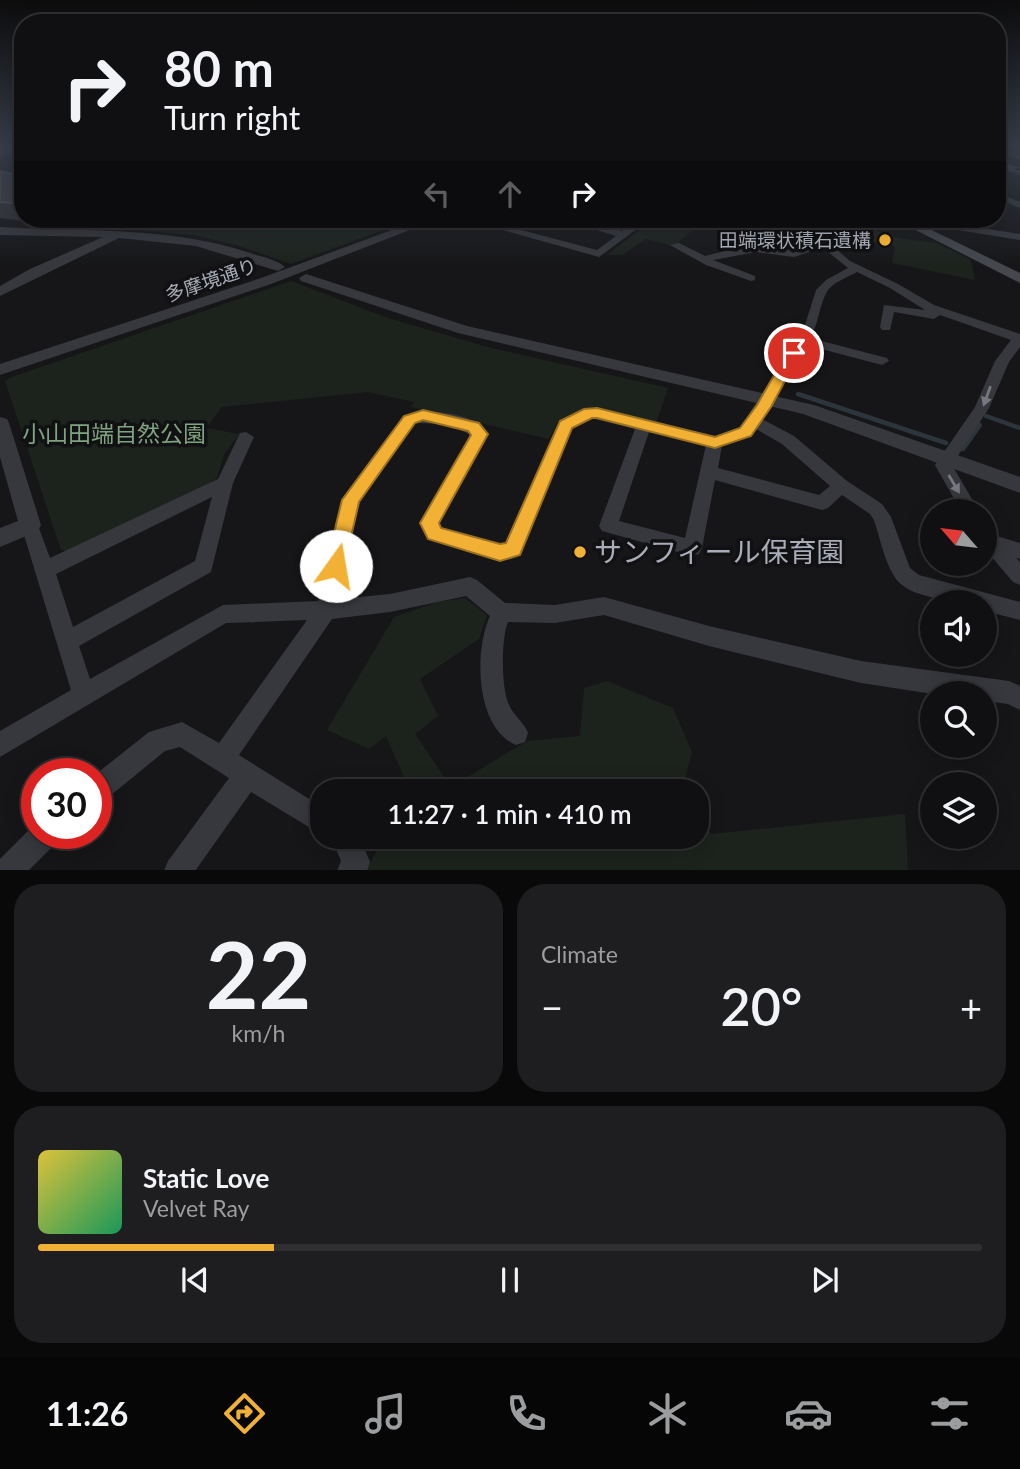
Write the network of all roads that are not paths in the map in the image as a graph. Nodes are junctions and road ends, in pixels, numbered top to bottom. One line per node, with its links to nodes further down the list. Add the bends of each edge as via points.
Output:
1 (408, 228): 32 (street, 多摩境通り)
2 (504, 228): 12 (street, via 599,254)
3 (600, 228): 12 (street)
4 (633, 228): 12 (street)
5 (863, 228): 16 (street, via 845,232)
6 (930, 228): 23 (main road)
7 (932, 228): 20 (main road)
8 (963, 228): 13 (street)
9 (0, 231): 11 (street)
10 (756, 232): 15 (street)
11 (120, 234): 18 (street, via 195,242); 24 (street)
12 (624, 235)
13 (1020, 237)
14 (675, 244): 17 (street)
15 (816, 248): 16 (street); 17 (street, via 794,254 756,249)
16 (832, 251): 19 (street)
17 (707, 259): 22 (street)
18 (278, 267)
19 (857, 268): 25 (street); 28 (street, via 822,290 817,313)
20 (1020, 272)
21 (306, 278): 33 (street, via 463,330)
22 (751, 278)
23 (1020, 279)
24 (0, 292)
25 (947, 316): 26 (street, via 888,309); 27 (street)
26 (886, 327)
27 (1019, 338): 30 (street)
28 (802, 340): 29 (street); 33 (street)
29 (882, 361)
30 (1002, 361): 31 (street); 39 (street, one-way to 39, via 982,408)
31 (1020, 366)
32 (0, 370)
33 (768, 399): 34 (street); 39 (street)
34 (754, 421): 38 (street, via 746,432); 43 (street, via 788,440)
35 (0, 423): 45 (street)
36 (644, 425): 38 (street); 40 (street, via 608,526 692,548); 52 (street, via 589,413 566,425 513,549 500,552 435,534 429,523 480,434 474,427 423,415 410,419 351,500)
37 (246, 436): 41 (street, via 233,455)
38 (715, 442): 40 (street)
39 (946, 457): 42 (street); 44 (street, one-way to 44, via 943,465)
40 (708, 472): 43 (street, via 822,503)
41 (224, 483): 50 (street); 55 (street, via 204,566)
42 (1020, 485)
43 (841, 486): 53 (street, via 882,517 902,573 913,582)
44 (963, 499)
45 (30, 525): 46 (street); 50 (street)
46 (0, 538)
47 (998, 542): 49 (street)
48 (998, 551): 51 (street)
49 (1020, 551)
50 (45, 570): 55 (street)
51 (1020, 576)
52 (326, 610): 54 (street, via 390,603 470,586); 56 (street, via 223,614); 60 (street)
53 (1020, 611)
54 (502, 612): 57 (street, via 555,614 604,606 861,672); 58 (street, via 493,632 493,696)
55 (67, 641): 56 (street)
56 (84, 695): 59 (street)
57 (1020, 698)
58 (516, 733)
59 (0, 745)
60 (222, 759): 61 (street); 62 (street, via 182,734 158,741)
61 (247, 775): 63 (street); 67 (street)
62 (112, 778)
63 (310, 814)
64 (30, 849): 66 (street)
65 (350, 849): 68 (street, via 356,862)
66 (8, 870)
67 (178, 870)
68 (351, 870)

